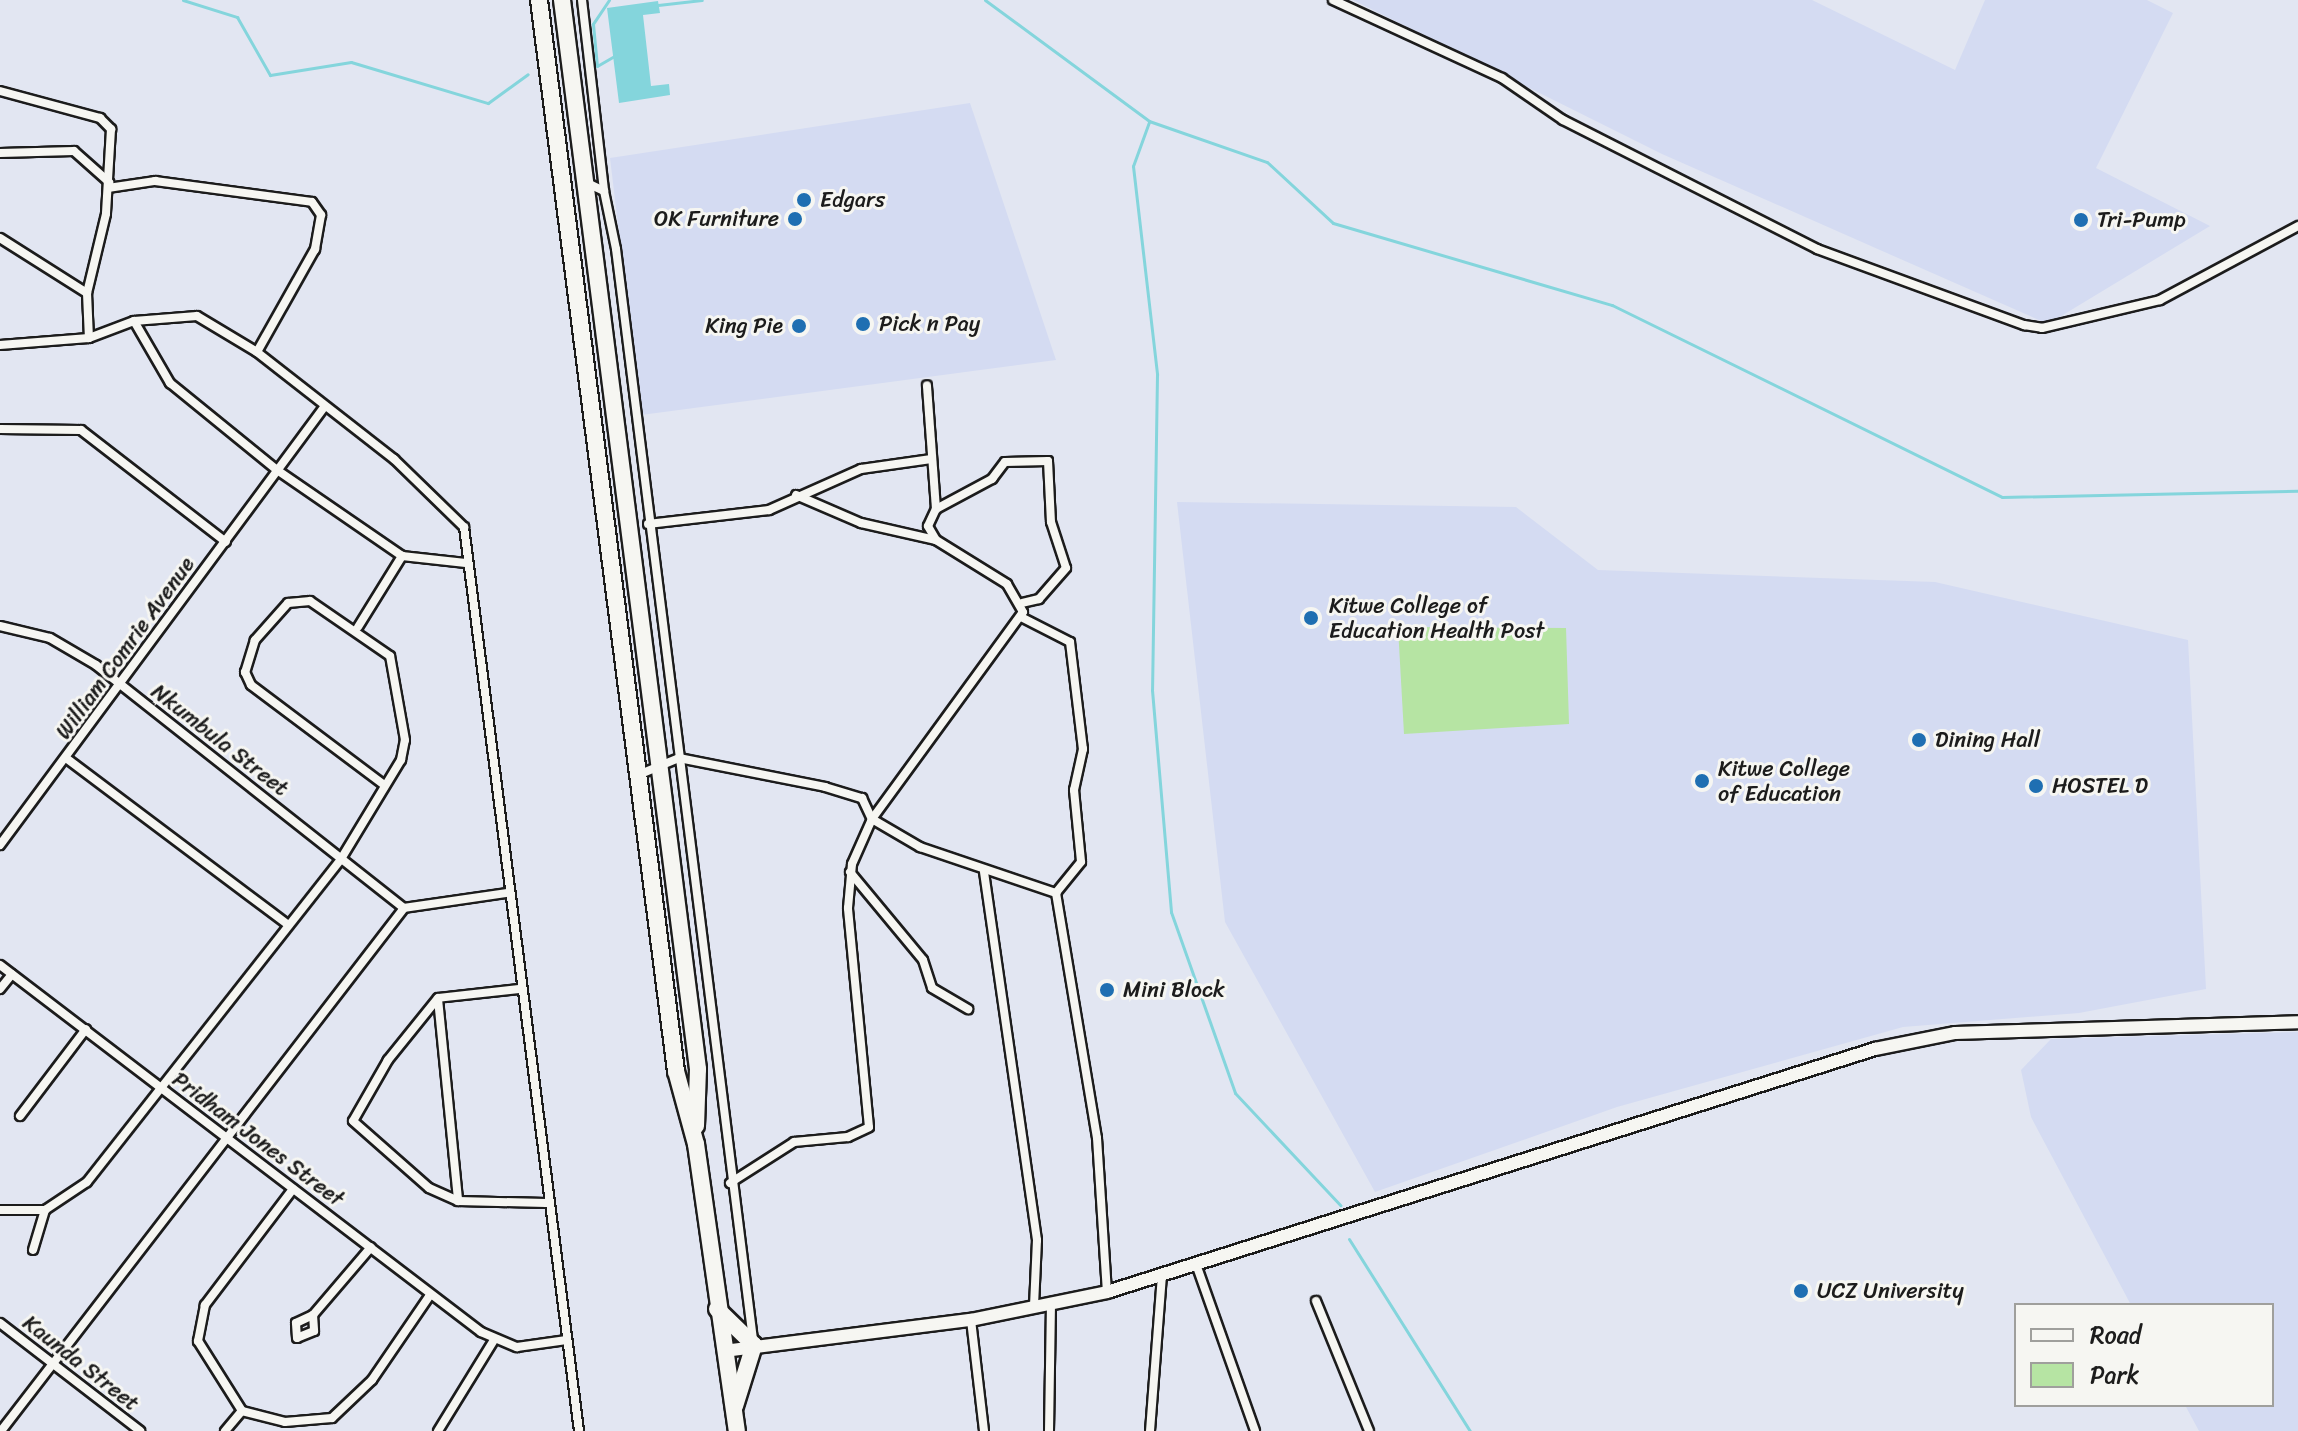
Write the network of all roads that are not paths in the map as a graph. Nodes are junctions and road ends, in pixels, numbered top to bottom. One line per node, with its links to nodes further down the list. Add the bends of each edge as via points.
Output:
1 (539, 0): 37 (highway)
2 (562, 0): 7 (highway)
3 (582, 0): 9 (street)
4 (1333, 0): 10 (street, via 1502,78 1563,120 1803,243 2024,325 2042,328 2160,300)
5 (0, 91): 8 (street, via 105,121 112,136)
6 (0, 153): 8 (street, via 74,151)
7 (587, 182): 9 (street); 36 (highway)
8 (108, 185): 12 (street); 16 (street, via 155,181 312,202 321,215 315,249)
9 (604, 191): 24 (street)
10 (2298, 226)
11 (0, 238): 12 (street)
12 (87, 293): 14 (street)
13 (134, 321): 14 (street); 16 (street, via 197,316); 21 (street, via 170,383)
14 (89, 338): 15 (street)
15 (0, 345)
16 (257, 352): 18 (street)
17 (927, 385): 20 (street)
18 (325, 406): 21 (street, William Comrie Avenue); 28 (street, via 450,506 464,527)
19 (0, 429): 26 (street, via 81,430)
20 (931, 459): 22 (street, via 861,469); 23 (street)
21 (277, 470): 26 (street, William Comrie Avenue); 27 (street)
22 (796, 495): 24 (street, via 769,510); 25 (street, via 861,523)
23 (936, 509): 25 (street, via 928,526); 29 (street, via 992,479 1005,462 1048,461 1051,522 1066,568 1039,599)
24 (648, 524): 35 (street)
25 (936, 540): 29 (street, via 1007,584)
26 (226, 542): 33 (street, William Comrie Avenue)
27 (402, 556): 28 (street); 32 (street)
28 (466, 563): 44 (street)
29 (1022, 603): 30 (street)
30 (1021, 617): 39 (street); 45 (street, via 1070,642 1083,749 1074,790 1081,862)
31 (0, 626): 33 (street, Nkumbula Street, via 62,644)
32 (358, 627): 38 (street, via 393,665 404,749); 38 (street, via 310,601 288,603 255,640 245,672 251,685)
33 (116, 682): 34 (street, William Comrie Avenue); 41 (street, Nkumbula Street)
34 (66, 758): 40 (street, William Comrie Avenue); 47 (street)
35 (679, 758): 36 (street); 39 (street, via 862,798); 60 (street)
36 (658, 766): 37 (street); 59 (highway, via 698,1069)
37 (638, 775): 59 (highway, via 676,1071)
38 (384, 785): 41 (street)
39 (872, 819): 42 (street); 43 (street)
40 (0, 845)
41 (341, 859): 46 (street, Nkumbula Street); 47 (street)
42 (850, 872): 53 (street, via 923,960 932,988); 60 (street, via 869,1127 848,1137 794,1142)
43 (984, 872): 45 (street); 74 (street, via 1037,1240)
44 (507, 893): 46 (street); 51 (street)
45 (1056, 893): 70 (street, via 1097,1138)
46 (404, 908): 58 (street)
47 (286, 923): 56 (street)
48 (0, 965): 49 (street, Pridham Jones Street)
49 (12, 974): 50 (street); 55 (street, Pridham Jones Street)
50 (0, 989)
51 (519, 989): 52 (street); 63 (street)
52 (438, 998): 62 (street); 62 (street, via 388,1060 353,1121 371,1144)
53 (968, 1009)
54 (2298, 1022): 68 (street, via 1955,1033 1875,1049)
55 (86, 1029): 56 (street, Pridham Jones Street); 57 (street)
56 (160, 1087): 58 (street, Pridham Jones Street); 65 (street, via 87,1182)
57 (20, 1116)
58 (229, 1138): 61 (street, Pridham Jones Street); 83 (street)
59 (696, 1144): 75 (highway)
60 (730, 1183): 81 (street)
61 (293, 1189): 66 (street, Pridham Jones Street); 84 (street, via 205,1305 198,1341)
62 (458, 1201): 63 (street)
63 (546, 1203): 80 (street)
64 (0, 1210): 65 (street)
65 (45, 1210): 67 (street)
66 (371, 1247): 71 (street, Pridham Jones Street); 76 (street)
67 (33, 1250)
68 (1196, 1264): 69 (street); 95 (street)
69 (1162, 1276): 70 (street); 94 (street)
70 (1107, 1292): 73 (street)
71 (430, 1295): 79 (street, Pridham Jones Street); 84 (street, via 372,1380 332,1418 285,1422)
72 (1316, 1301): 96 (street)
73 (1051, 1303): 74 (street); 93 (street)
74 (1034, 1307): 77 (street)
75 (717, 1309): 81 (highway); 82 (highway)
76 (313, 1315)
77 (971, 1320): 81 (street); 92 (street)
78 (0, 1323): 83 (street, Kaunda Street)
79 (494, 1340): 80 (street, via 517,1347); 87 (street)
80 (567, 1340): 90 (street)
81 (754, 1345): 82 (street); 85 (highway)
82 (724, 1351): 85 (highway)
83 (54, 1363): 86 (street); 88 (street, Kaunda Street)
84 (242, 1411): 89 (street)
85 (734, 1412): 91 (highway)
86 (2, 1427)
87 (441, 1430)
88 (140, 1431)
89 (225, 1431)
90 (579, 1431)
91 (737, 1431)
92 (984, 1431)
93 (1049, 1431)
94 (1150, 1431)
95 (1255, 1431)
96 (1369, 1431)

